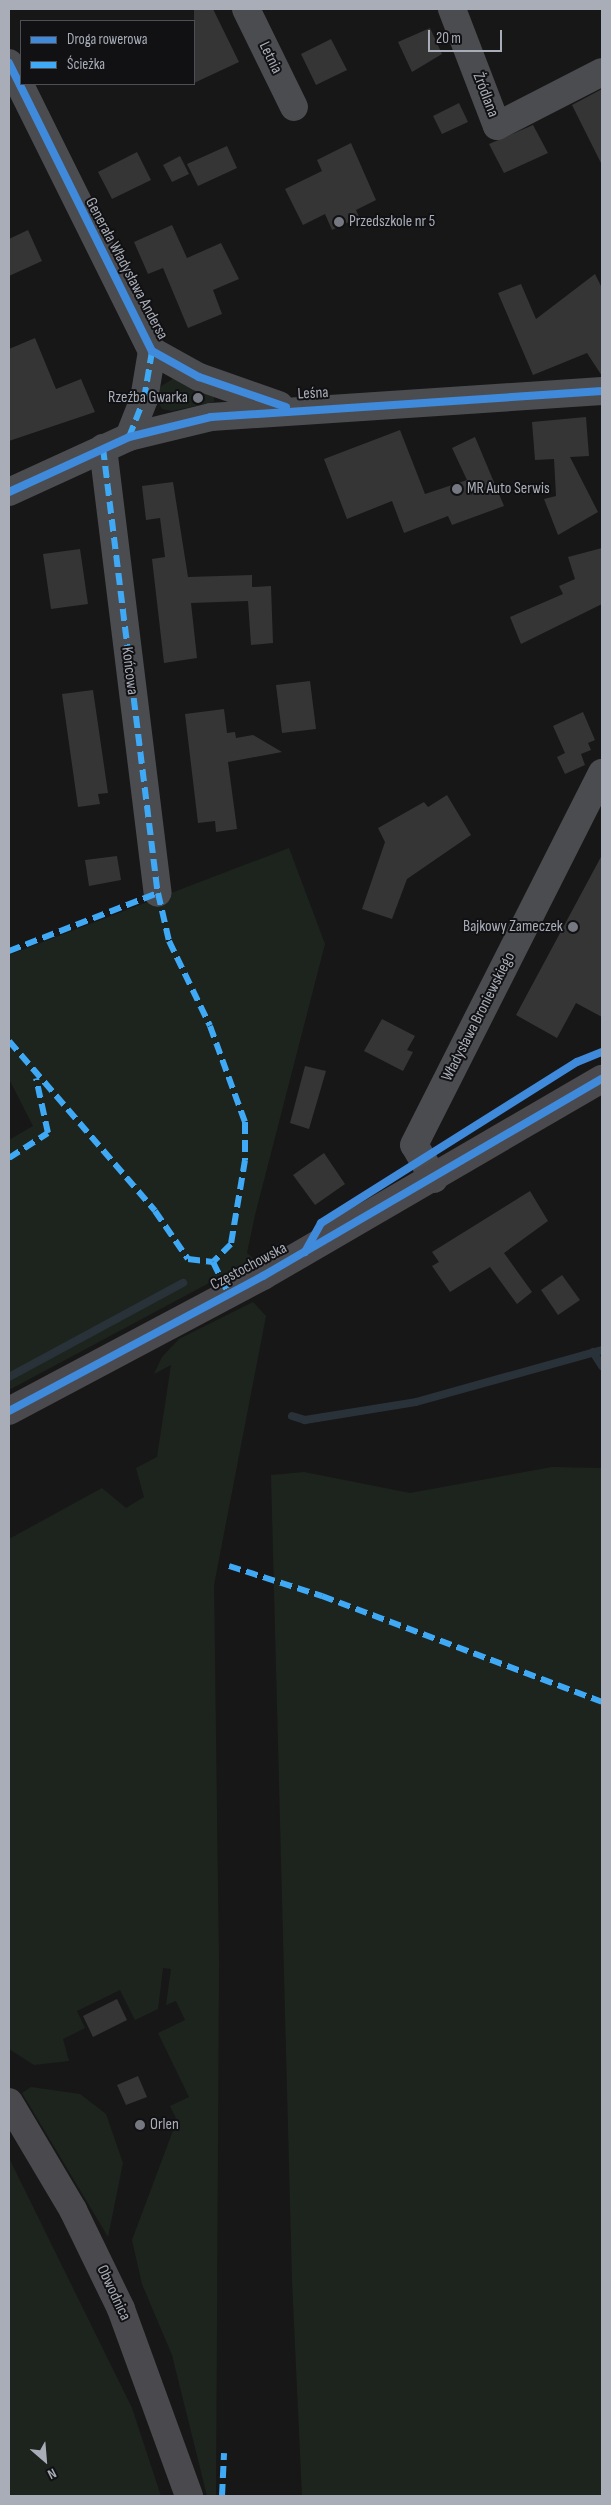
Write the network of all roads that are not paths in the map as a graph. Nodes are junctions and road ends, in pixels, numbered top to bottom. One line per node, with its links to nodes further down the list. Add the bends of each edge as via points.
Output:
1 (246, 9): 5 (street, Letnia)
2 (452, 9): 4 (street, Źródlana, via 497,126)
3 (9, 63): 6 (street, Generała Władysława Andersa)
4 (602, 72)
5 (294, 107)
6 (152, 351): 8 (street, Generała Władysława Andersa, via 232,390); 9 (street, Generała Władysława Andersa, via 144,399)
7 (602, 391): 8 (street, Leśna)
8 (293, 409): 9 (street, Leśna, via 211,417)
9 (129, 437): 10 (street, Leśna)
10 (103, 448): 11 (street, Leśna); 13 (street, Końcowa)
11 (9, 492)
12 (602, 773): 15 (street, Władysława Broniewskiego, via 414,1145)
13 (158, 893)
14 (602, 1080): 15 (street, Częstochowska)
15 (434, 1179): 16 (street, Częstochowska, via 263,1276)
16 (9, 1411)
17 (9, 2102): 18 (street, Obwodnica, via 73,2210 121,2309)
18 (189, 2496)

